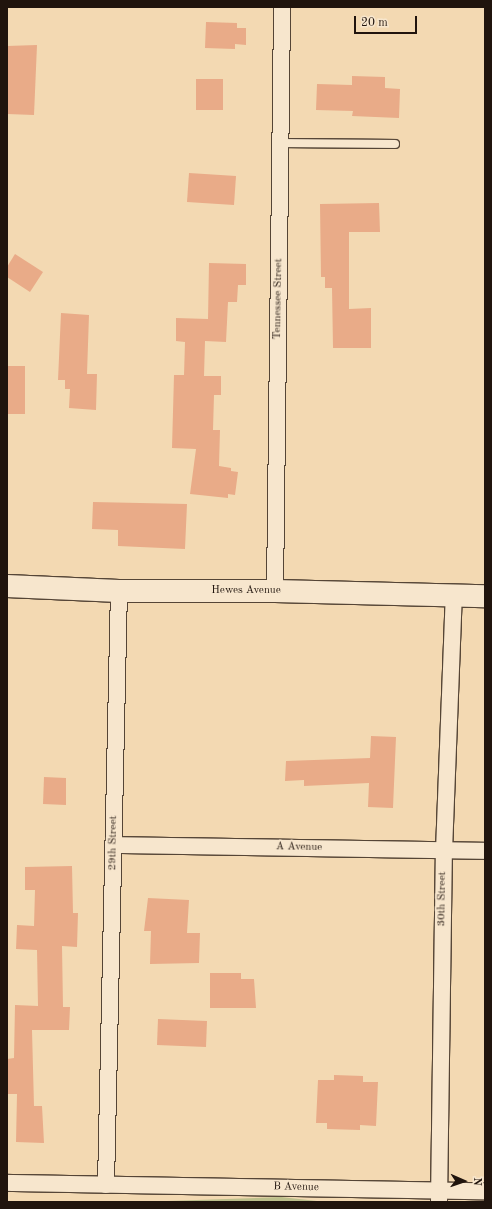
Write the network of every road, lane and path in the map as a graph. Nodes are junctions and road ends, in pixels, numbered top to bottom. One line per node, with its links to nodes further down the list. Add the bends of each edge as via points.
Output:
1 (282, 7): 2 (street, Tennessee Street)
2 (281, 143): 3 (lane); 6 (street, Tennessee Street)
3 (395, 144)
4 (7, 586): 5 (main road, Hewes Avenue)
5 (119, 591): 6 (main road, Hewes Avenue); 9 (street, 29th Street)
6 (275, 591): 7 (main road, Hewes Avenue)
7 (454, 595): 8 (main road, Hewes Avenue); 10 (street, 30th Street)
8 (485, 596)
9 (114, 845): 10 (street, A Avenue); 13 (street, 29th Street)
10 (444, 851): 11 (street, A Avenue); 15 (street, 30th Street)
11 (485, 851)
12 (7, 1183): 13 (street, B Avenue)
13 (106, 1185): 15 (street, B Avenue)
14 (485, 1191): 15 (street, B Avenue)
15 (439, 1196)

